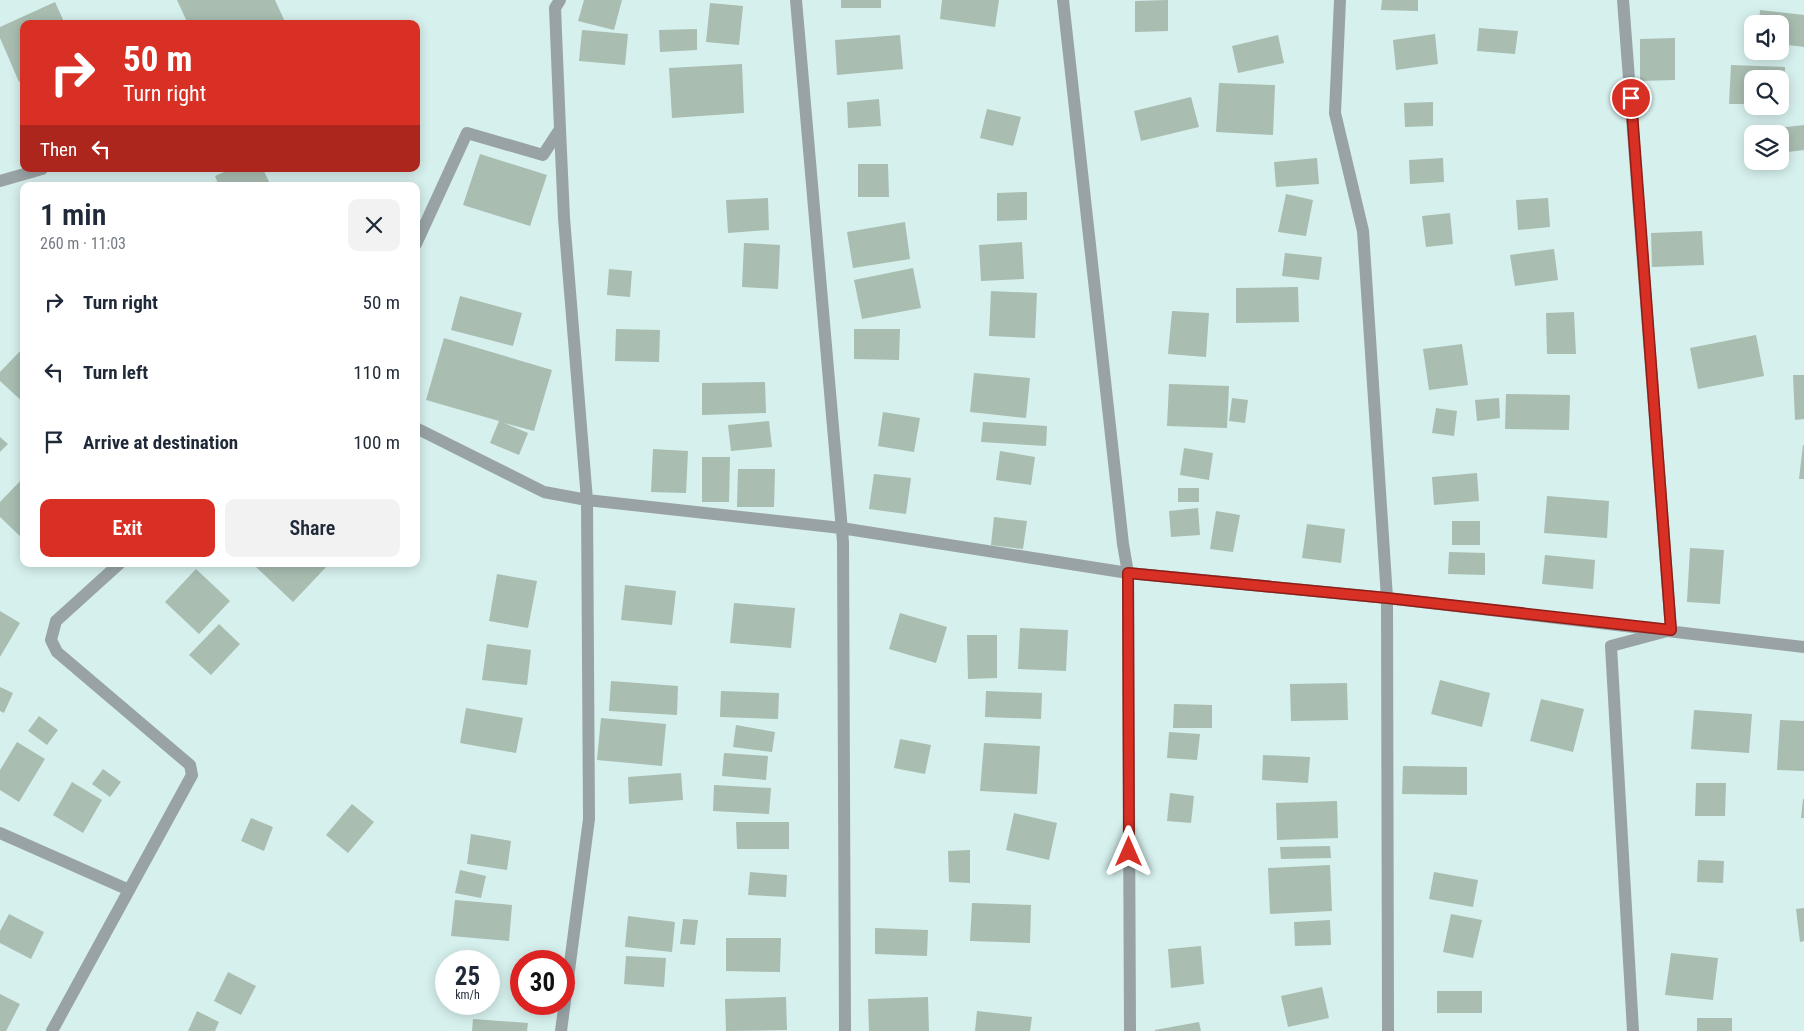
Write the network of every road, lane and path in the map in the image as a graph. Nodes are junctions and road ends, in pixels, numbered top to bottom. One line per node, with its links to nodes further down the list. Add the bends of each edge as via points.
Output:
1 (560, 0): 6 (street, via 555,8)
2 (796, 0): 12 (street)
3 (1063, 0): 14 (street)
4 (1340, 0): 15 (street, via 1335,112 1363,232)
5 (1623, 0): 16 (street)
6 (560, 129): 9 (street, via 543,155 467,133); 11 (street)
7 (32, 172): 8 (street)
8 (0, 181)
9 (420, 235)
10 (420, 430): 11 (street, via 544,492)
11 (587, 500): 12 (street); 21 (street, via 589,818)
12 (841, 528): 14 (street); 22 (street)
13 (116, 567): 19 (street, via 56,621 51,640 57,652 190,765 192,775)
14 (1128, 573): 15 (street); 23 (street)
15 (1387, 598): 16 (street); 24 (street)
16 (1671, 630): 17 (street); 25 (street, via 1611,646)
17 (1804, 647)
18 (0, 833): 19 (street)
19 (129, 890): 20 (street)
20 (52, 1031)
21 (561, 1031)
22 (845, 1031)
23 (1130, 1031)
24 (1388, 1031)
25 (1633, 1031)

